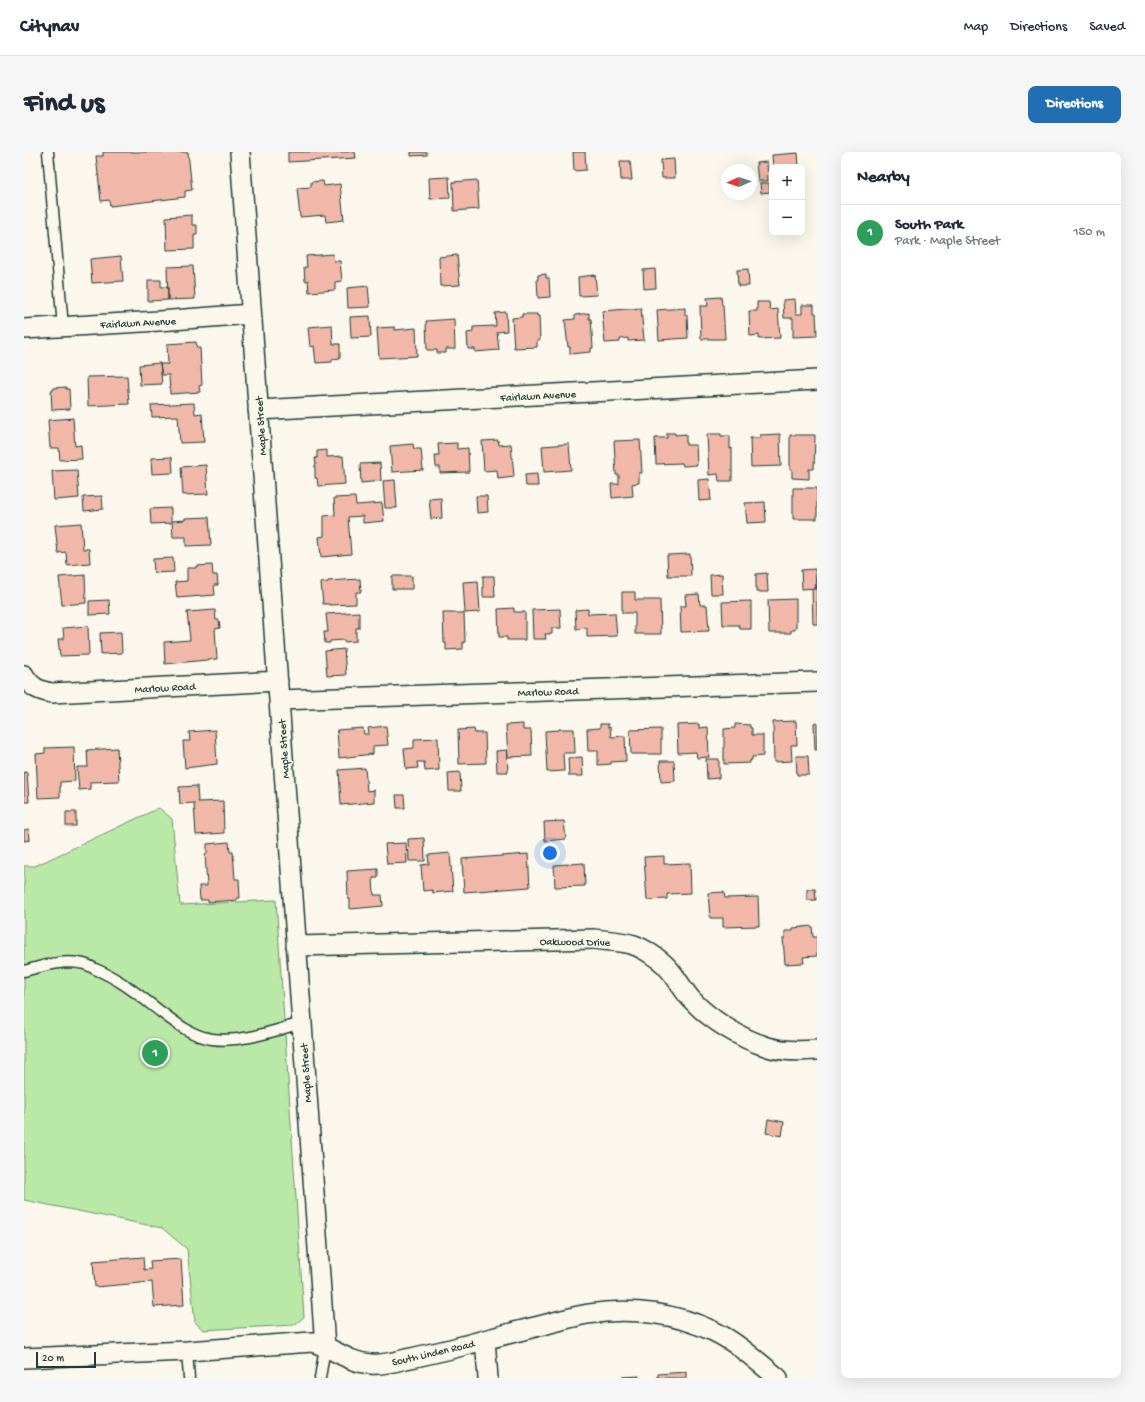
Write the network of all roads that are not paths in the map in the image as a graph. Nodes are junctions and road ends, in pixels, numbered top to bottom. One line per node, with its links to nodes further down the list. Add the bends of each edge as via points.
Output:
1 (48, 152): 4 (lane)
2 (240, 152): 3 (street, Maple Street)
3 (251, 314): 4 (street, Fairlawn Avenue, via 159,322); 7 (street, Maple Street)
4 (63, 326): 5 (street, Fairlawn Avenue)
5 (24, 329)
6 (817, 380): 7 (street, Fairlawn Avenue)
7 (258, 410): 9 (street, Maple Street)
8 (24, 675): 9 (street, Marlow Road, via 42,692 52,693)
9 (278, 681): 11 (street, Maple Street)
10 (817, 682): 11 (street, Marlow Road)
11 (279, 700): 12 (street, Maple Street)
12 (296, 946): 14 (street, Maple Street); 15 (street, Oakwood Drive, via 594,940 634,945 667,966 706,1013 745,1038 769,1048)
13 (24, 971): 14 (lane, via 64,962 84,964 108,974 130,988 191,1033 211,1039 234,1040 254,1037)
14 (302, 1023): 17 (street, Maple Street)
15 (817, 1050)
16 (486, 1340): 17 (street, South Linden Road, via 383,1364 359,1363); 22 (street); 23 (street, South Linden Road, via 590,1314 639,1311 690,1321 716,1332)
17 (325, 1347): 18 (street, South Linden Road, via 312,1342); 21 (lane)
18 (186, 1351): 19 (street, South Linden Road); 20 (lane)
19 (24, 1358)
20 (189, 1378)
21 (320, 1378)
22 (488, 1378)
23 (778, 1378)

